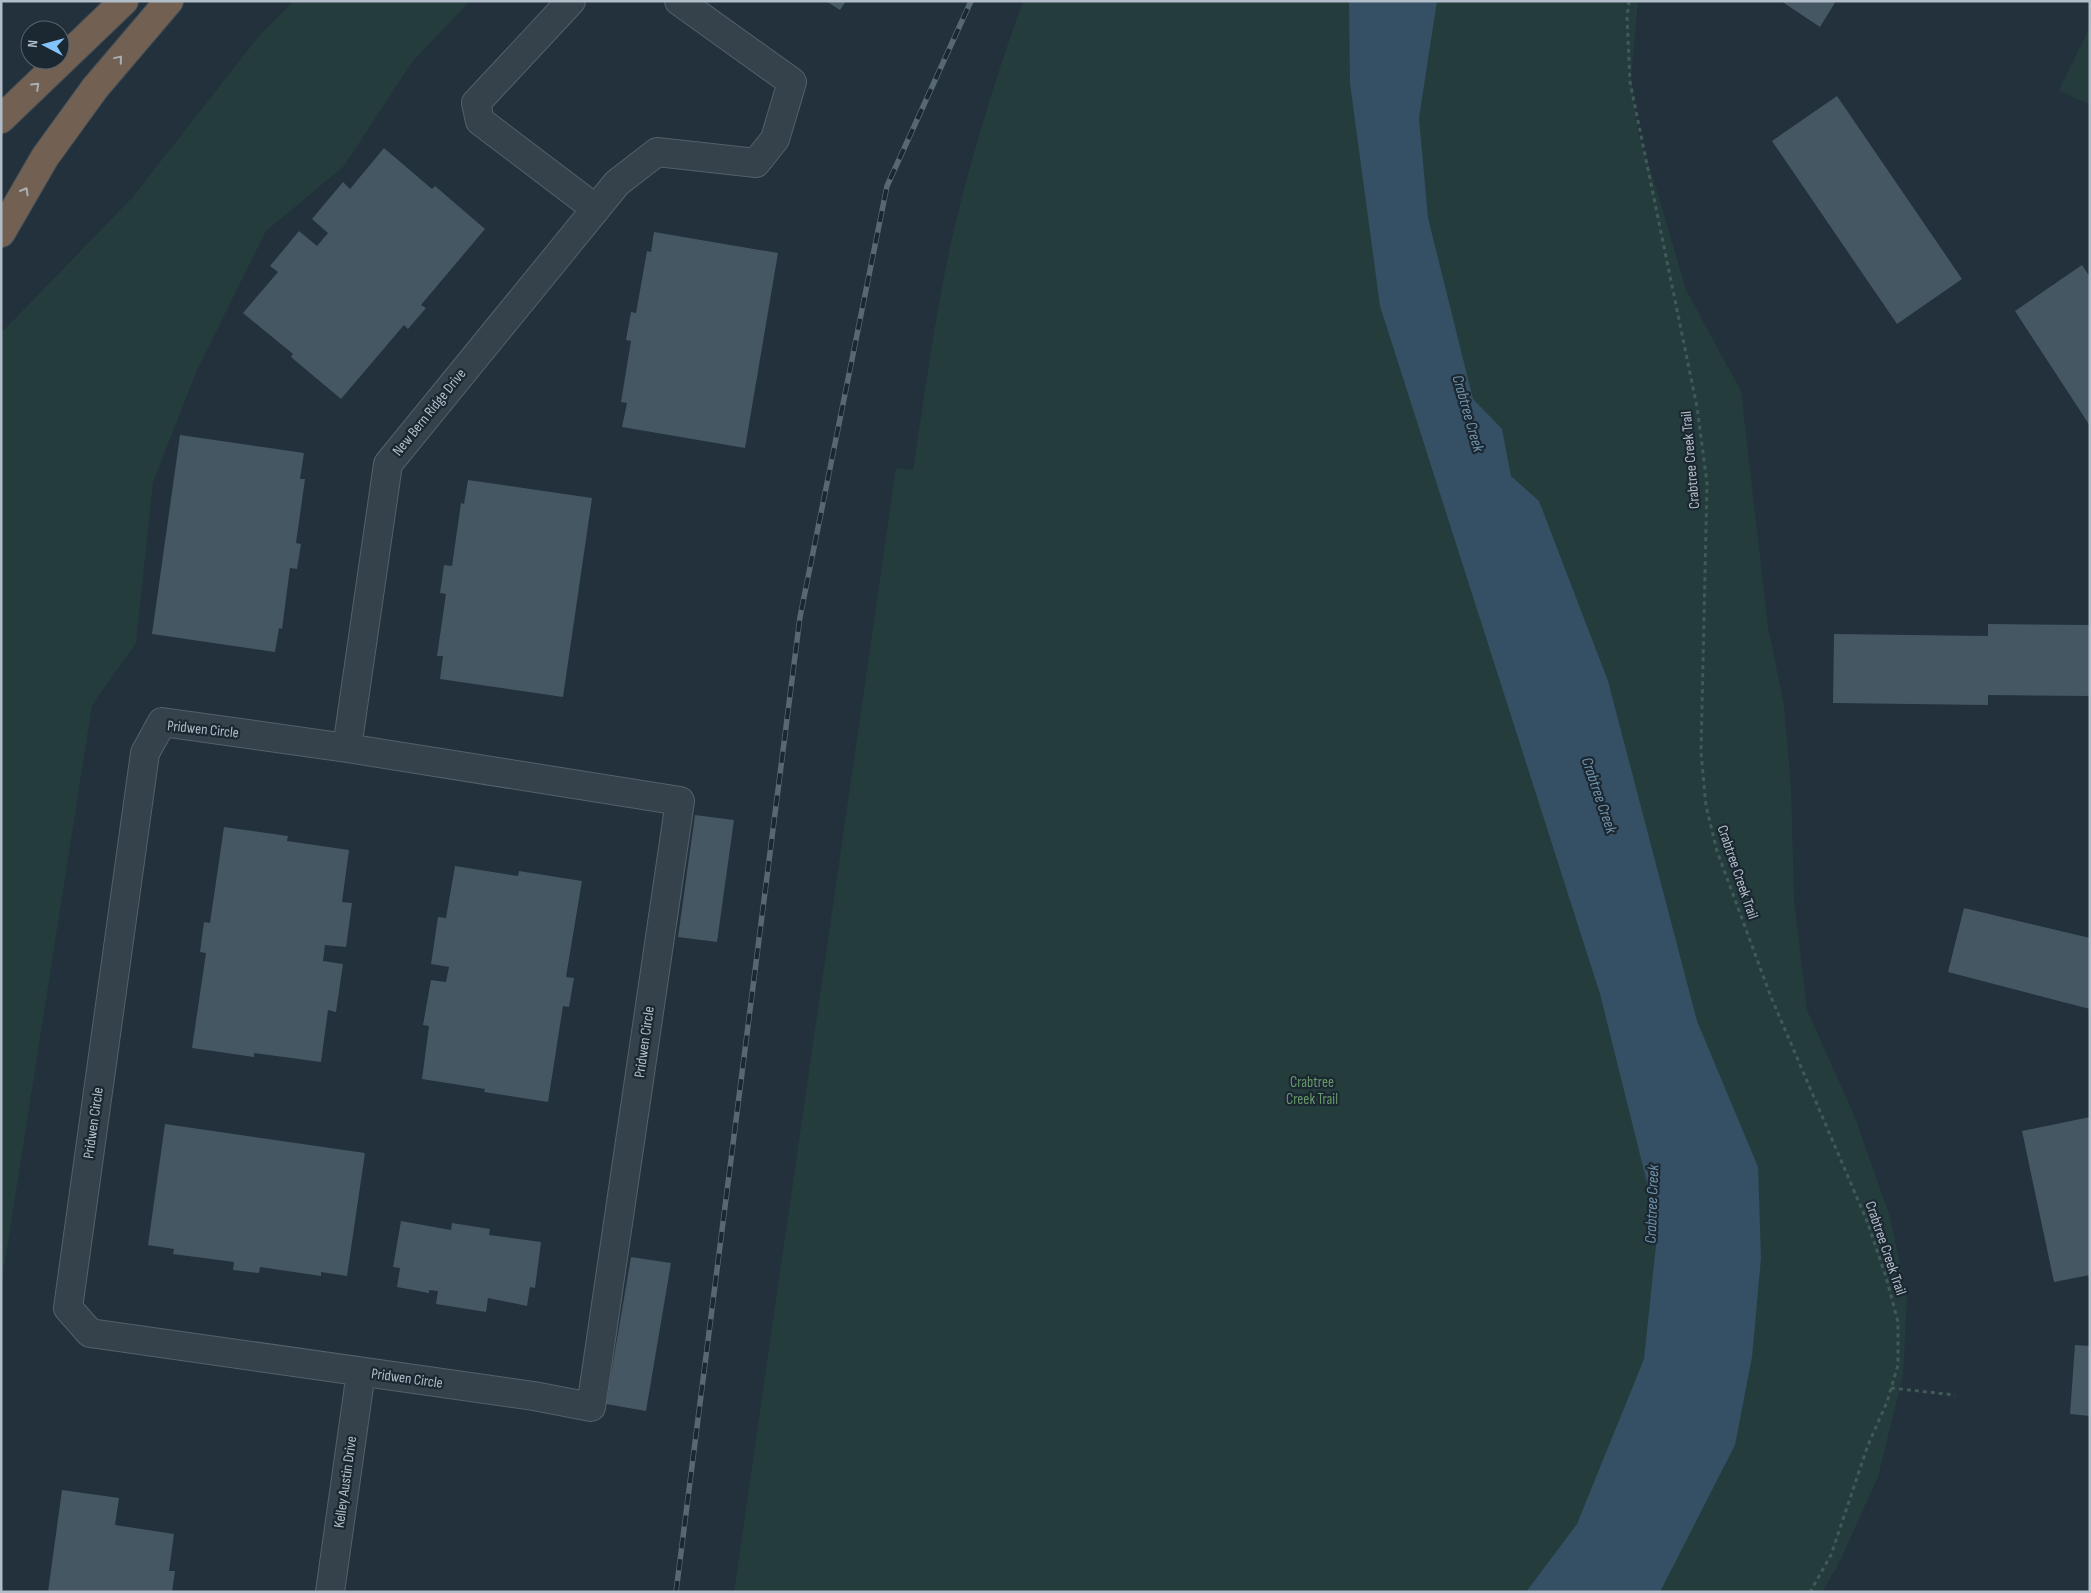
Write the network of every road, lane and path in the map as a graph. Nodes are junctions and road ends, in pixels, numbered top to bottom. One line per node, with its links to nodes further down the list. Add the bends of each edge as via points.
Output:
1 (124, 1): 6 (highway, one-way to 1)
2 (168, 1): 8 (highway, one-way to 2, via 45,157 84,103)
3 (571, 1): 7 (street, via 476,103 480,121)
4 (679, 1): 7 (street, New Bern Ridge Drive, via 792,82 775,139 756,164 657,152 617,183)
5 (1629, 1): 11 (path, Crabtree Creek Trail, via 1630,82 1698,407 1707,483 1701,753 1706,806 1717,851 1768,988 1868,1221 1886,1277 1898,1322 1898,1365)
6 (1, 119)
7 (596, 209): 9 (street, New Bern Ridge Drive, via 388,464)
8 (1, 233)
9 (347, 748): 10 (street, Pridwen Circle, via 162,722 145,753 68,1308 90,1333); 10 (street, Pridwen Circle, via 680,801 590,1407)
10 (361, 1372): 13 (street, Kelley Austin Drive)
11 (1891, 1388): 12 (path); 14 (path, Crabtree Creek Trail, via 1831,1555)
12 (1955, 1395)
13 (330, 1592)
14 (1810, 1592)

